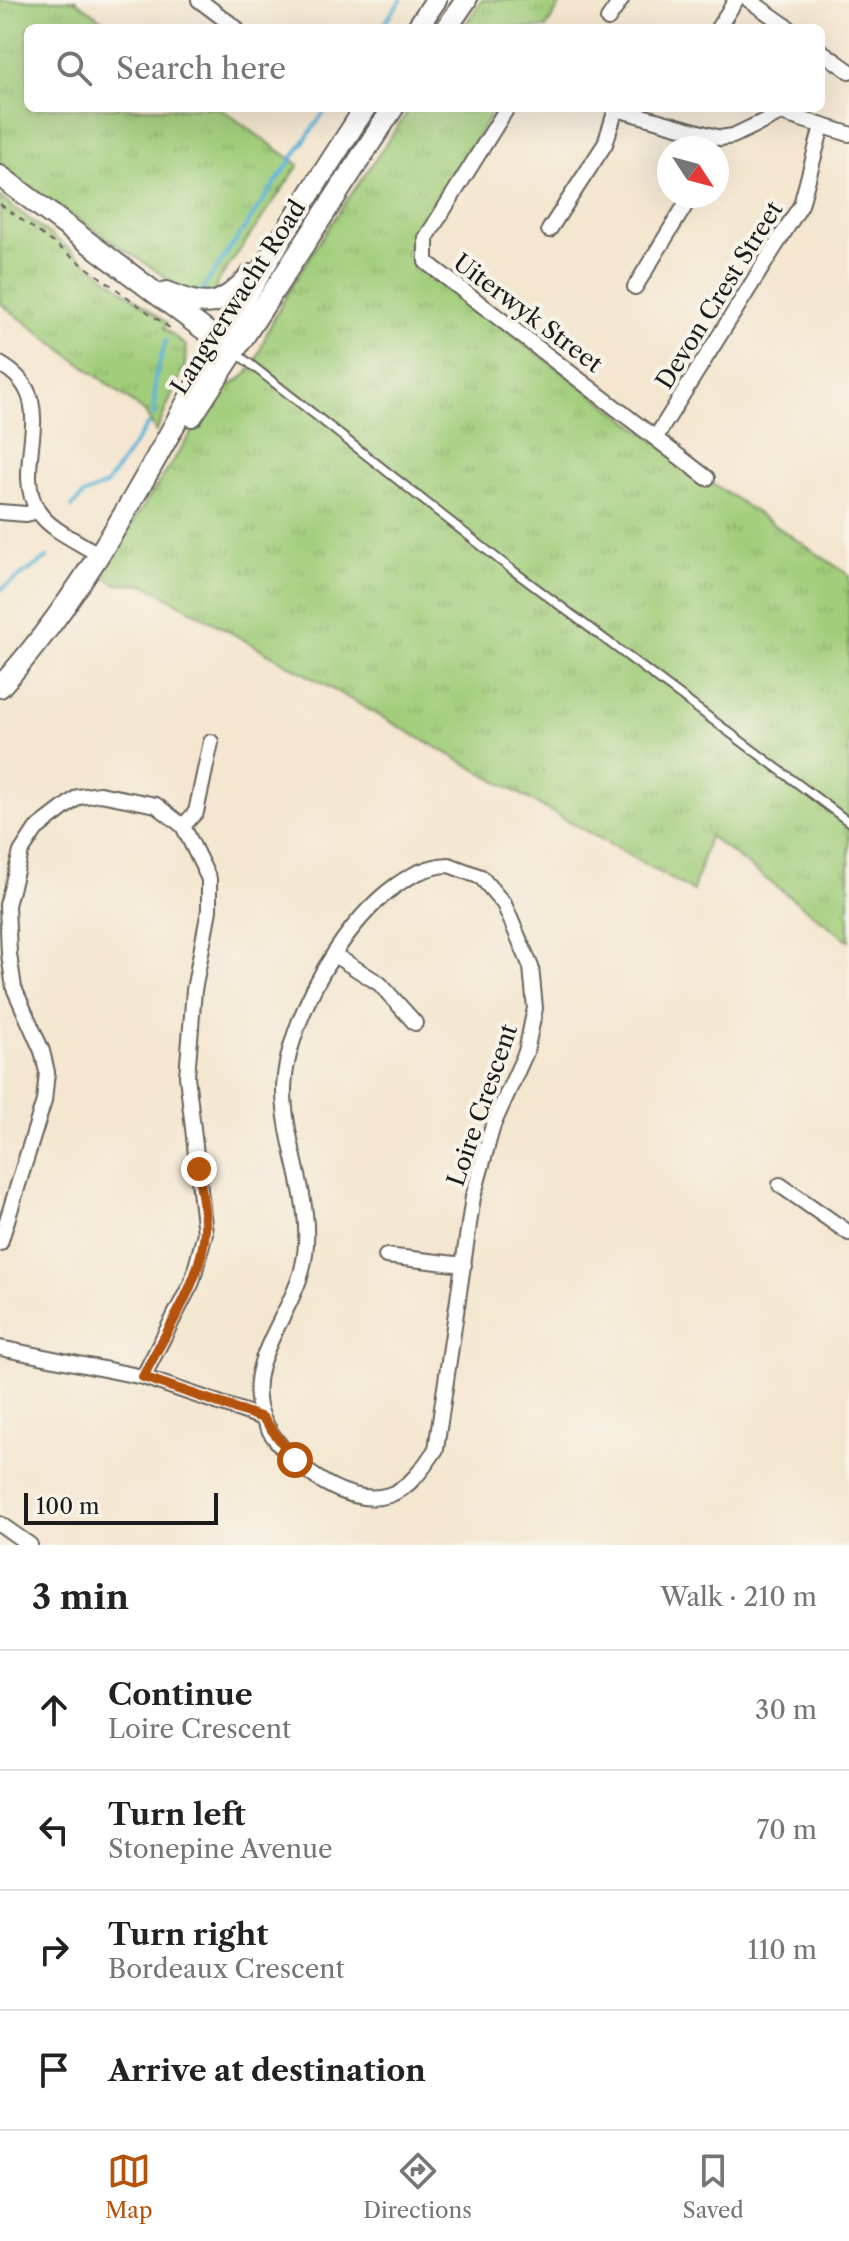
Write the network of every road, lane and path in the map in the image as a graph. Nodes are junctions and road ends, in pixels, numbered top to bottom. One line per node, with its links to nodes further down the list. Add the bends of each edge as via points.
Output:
1 (436, 0): 9 (street)
2 (466, 0): 10 (street)
3 (621, 0): 7 (street)
4 (736, 0): 11 (street)
5 (749, 0): 12 (street)
6 (202, 1): 8 (street)
7 (608, 19)
8 (231, 24)
9 (420, 24)
10 (450, 24)
11 (721, 24)
12 (783, 24)
13 (825, 54): 14 (street)
14 (849, 71)
15 (362, 112): 28 (street, Langverwacht Road)
16 (390, 112): 32 (street, Langverwacht Road)
17 (505, 112): 34 (street, Uiterwyk Street, via 426,238 426,262)
18 (613, 112): 27 (street, via 605,144)
19 (625, 112): 22 (street)
20 (822, 126): 21 (street); 23 (street, via 781,113); 34 (street, Devon Crest Street, via 801,205)
21 (849, 134)
22 (694, 136)
23 (729, 138)
24 (0, 176): 29 (street)
25 (0, 204): 31 (path)
26 (684, 208): 30 (street)
27 (549, 230)
28 (268, 257): 29 (street, via 229,296 212,304); 32 (street, Langverwacht Road)
29 (145, 283): 32 (street)
30 (635, 287)
31 (171, 329)
32 (228, 347): 38 (street, Langverwacht Road, via 144,493); 41 (lane, via 507,566)
33 (0, 364): 36 (street, via 18,378 32,402 30,483)
34 (656, 437): 35 (street, Uiterwyk Street)
35 (707, 478)
36 (38, 511): 37 (street); 38 (street)
37 (0, 512)
38 (98, 554): 39 (street, Langverwacht Road)
39 (0, 687)
40 (211, 742): 42 (street, via 196,812)
41 (849, 822)
42 (183, 826): 47 (street, via 148,803 100,794 78,797 36,829 21,852 7,905 9,954 14,988 47,1072 44,1101); 51 (street, via 204,863 210,897 194,990 187,1076 205,1233 192,1282)
43 (336, 956): 44 (street, via 380,984); 49 (street, Loire Crescent, via 370,905 391,887 436,866 460,867 481,877 518,931 531,967 534,1023 483,1154); 52 (street, Loire Crescent, via 298,1025 284,1089 307,1226 302,1271 258,1377)
44 (415, 1023)
45 (780, 1185): 46 (street)
46 (849, 1233)
47 (0, 1243)
48 (386, 1256): 49 (street)
49 (464, 1265): 52 (street, Loire Crescent, via 454,1303 436,1449 410,1482 389,1495 366,1497 332,1490 295,1460)
50 (0, 1348): 51 (street)
51 (143, 1377): 52 (street)
52 (263, 1418)
53 (0, 1524): 54 (street)
54 (30, 1545)

